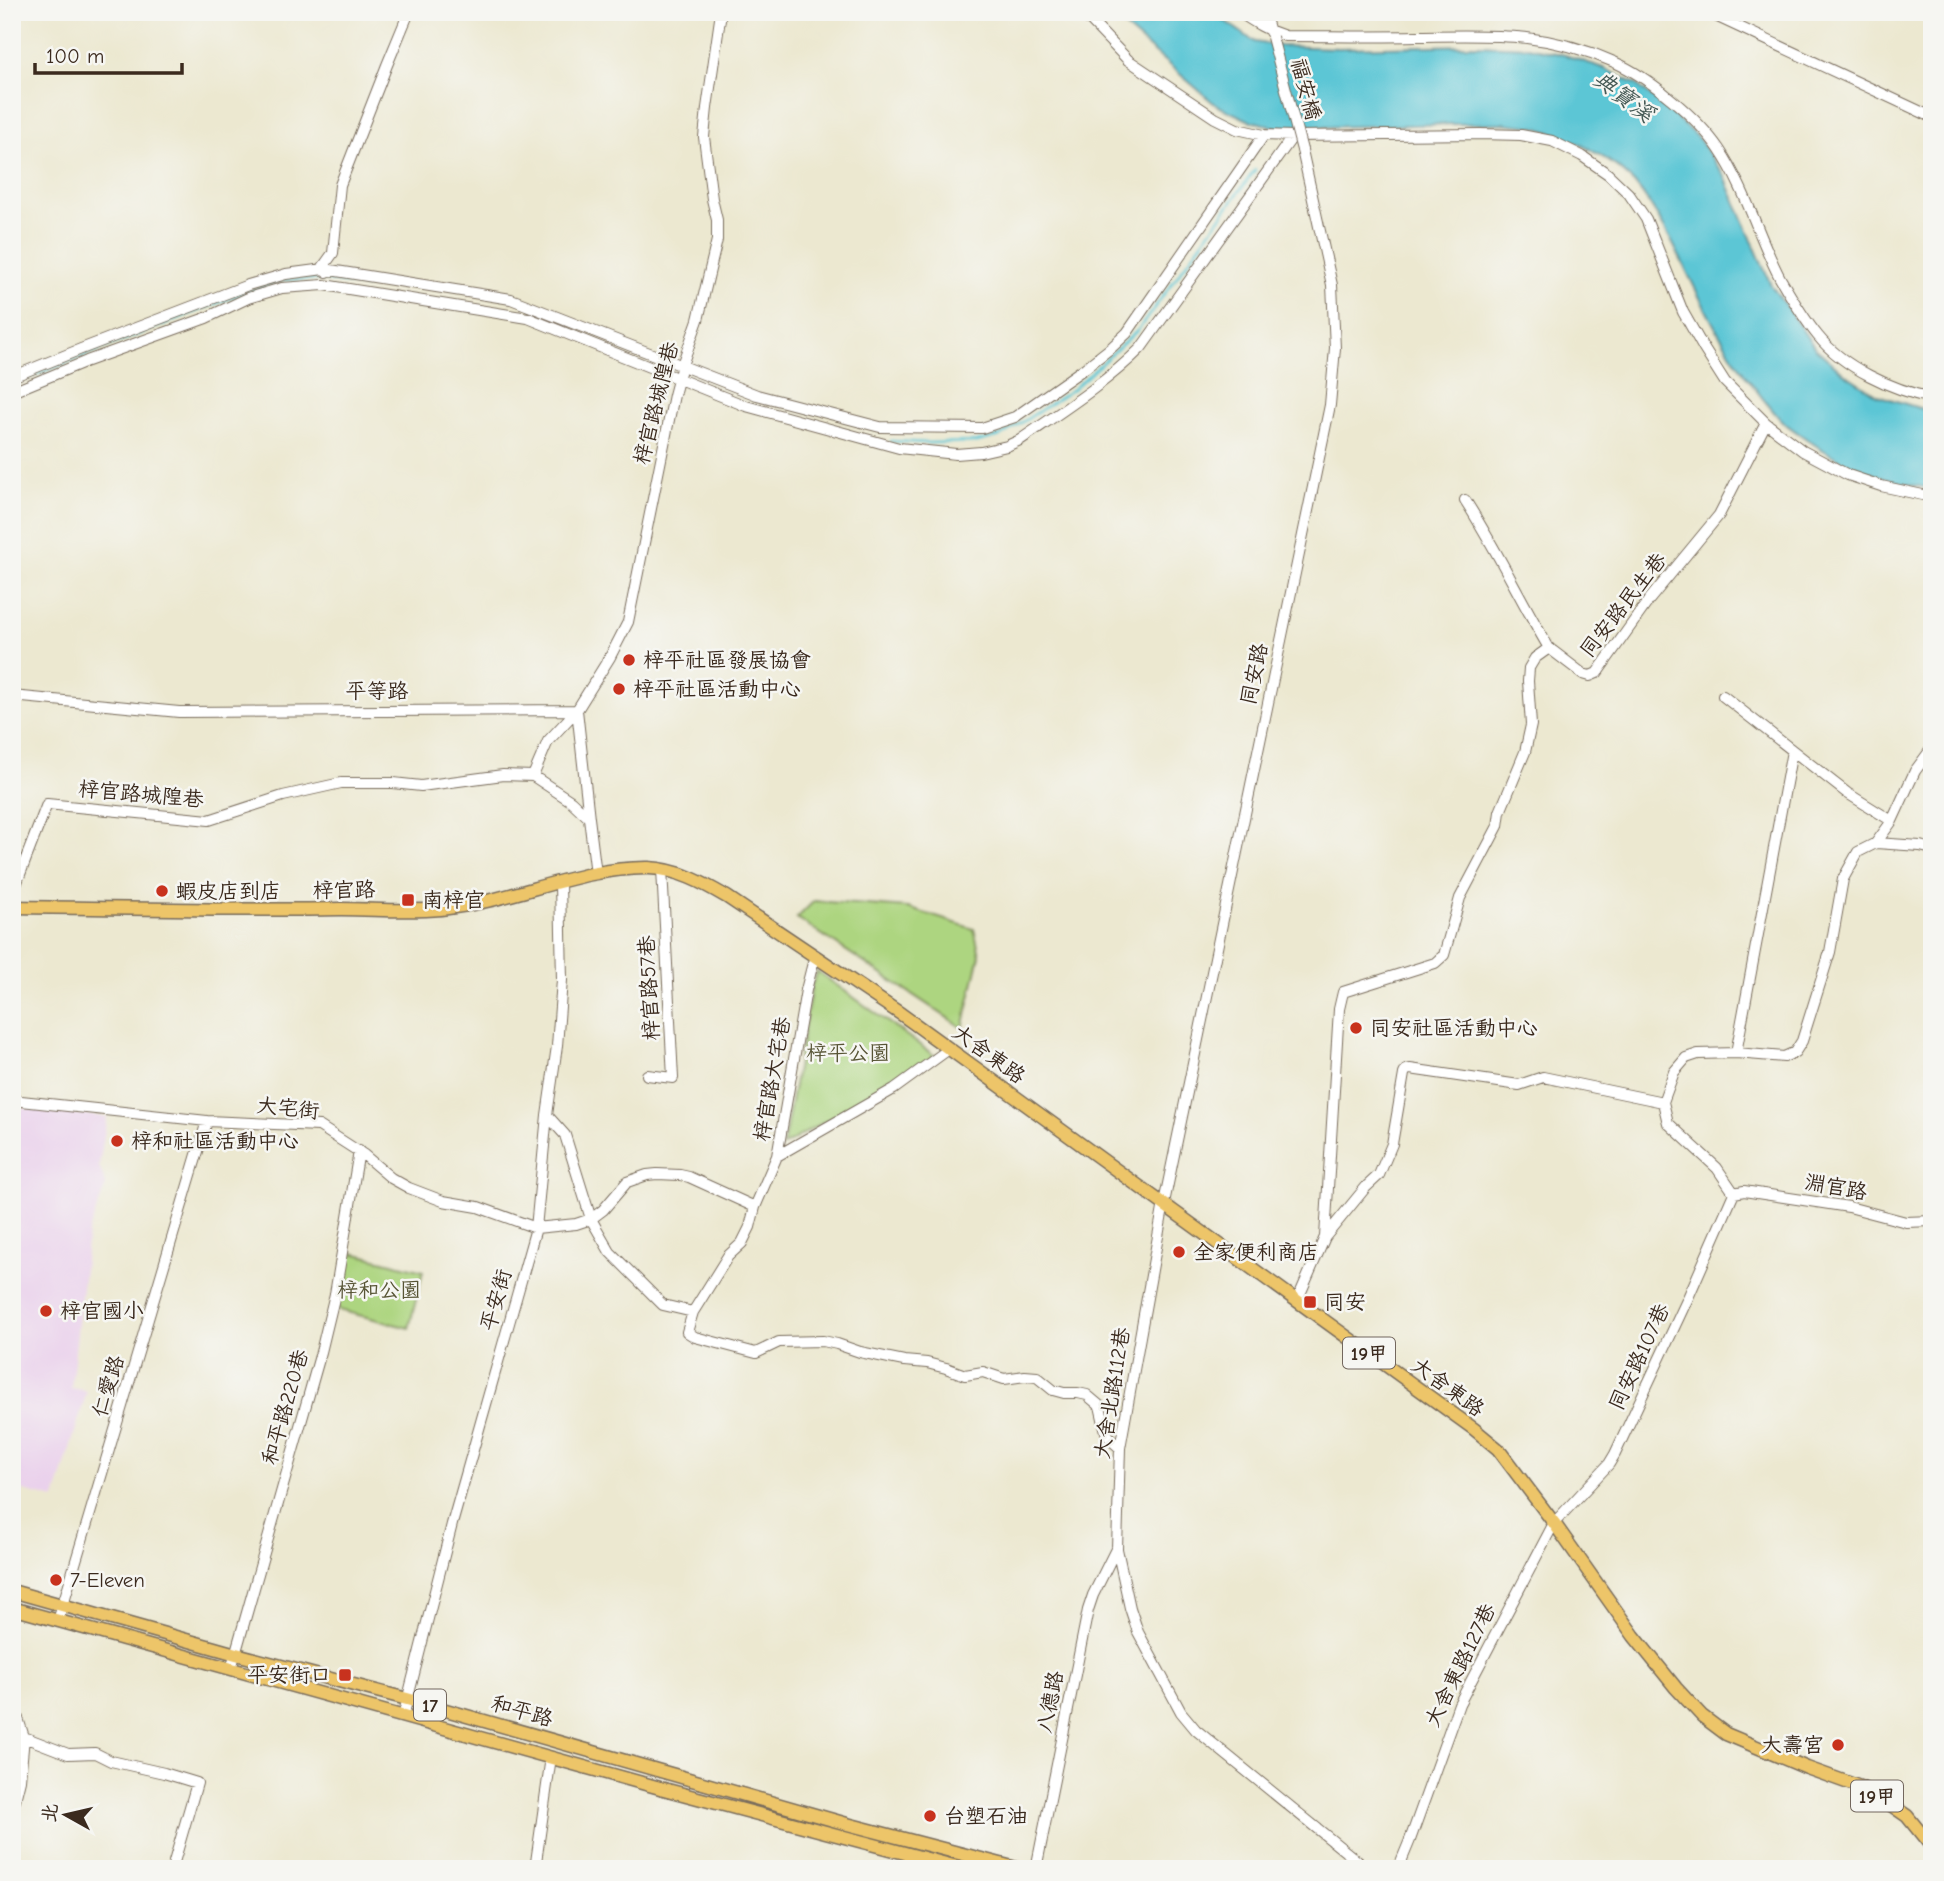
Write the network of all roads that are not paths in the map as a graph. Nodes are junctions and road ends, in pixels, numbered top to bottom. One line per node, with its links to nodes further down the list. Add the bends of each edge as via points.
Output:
1 (409, 12): 12 (street, via 340,185 332,253 323,267)
2 (721, 12): 15 (street, 梓官路城隍巷, via 704,137 717,240)
3 (1082, 12): 9 (street, via 1128,60 1215,118)
4 (1239, 12): 7 (street)
5 (1264, 12): 7 (street, 福安橋)
6 (1707, 12): 8 (street)
7 (1271, 34): 11 (street, 福安橋, bridge); 19 (street, via 1508,35 1565,44 1616,63 1659,90 1711,137 1739,183 1780,277 1818,337 1866,374)
8 (1932, 117)
9 (1264, 135): 10 (street); 15 (street, via 1127,333 1015,417 982,428 880,427 757,395)
10 (1293, 136): 17 (street, via 1141,348 1098,386 1007,446 956,454 899,448 746,406); 20 (street, via 1521,135 1552,141 1582,156 1629,194 1646,219 1704,349 1725,382)
11 (1302, 150): 50 (street, 同安路, via 1332,285 1335,348 1331,405)
12 (326, 277): 13 (street); 13 (street); 14 (street, via 248,298 206,318); 14 (street, via 286,274 248,285)
13 (510, 307): 15 (street); 17 (street)
14 (84, 355): 16 (street); 18 (street)
15 (682, 365): 17 (street, 梓官路城隍巷)
16 (12, 377)
17 (678, 379): 26 (street, 梓官路城隍巷, via 628,622)
18 (12, 392)
19 (1932, 398)
20 (1766, 424): 21 (street, via 1803,451 1849,475); 23 (street, 同安路民生巷, via 1719,515 1597,673 1583,674)
21 (1932, 497)
22 (1465, 500): 23 (street)
23 (1549, 648): 55 (street, 同安路民生巷, via 1529,668 1531,725 1525,752 1498,826 1460,898 1444,955 1435,964 1343,992)
24 (12, 696): 26 (street, 平等路, via 179,712)
25 (1723, 696): 28 (street)
26 (578, 710): 29 (street, 梓官路城隍巷, via 548,741); 30 (street)
27 (1932, 748): 31 (street, via 1915,771)
28 (1792, 751): 31 (street); 41 (street)
29 (533, 776): 30 (street); 37 (street, 梓官路城隍巷, via 503,775 421,786 341,783 209,820 47,804)
30 (589, 818): 35 (street)
31 (1892, 821): 32 (street)
32 (1876, 843): 33 (street); 41 (street, via 1858,852 1843,879 1830,952 1796,1052 1784,1057)
33 (1932, 849)
34 (662, 869): 35 (main road, 梓官路 / 19甲); 39 (main road, 梓官路 / 19甲, via 711,888); 42 (street, 梓官路57巷, via 673,1078)
35 (596, 874): 36 (main road, 梓官路 / 19甲)
36 (560, 883): 38 (main road, 梓官路 / 19甲, via 441,909); 45 (street, 平安街, via 562,980)
37 (12, 895)
38 (12, 907)
39 (815, 955): 40 (main road, 大舍東路 / 19甲); 48 (street, 梓官路大宅巷)
40 (949, 1049): 48 (street, via 894,1089); 50 (main road, 大舍東路 / 19甲)
41 (1737, 1053): 44 (street, via 1686,1058 1674,1072)
42 (647, 1075)
43 (12, 1100): 46 (street, 大宅街)
44 (1663, 1101): 49 (street, via 1668,1123 1717,1168); 55 (street, via 1543,1077 1520,1085 1406,1070 1392,1144 1379,1175)
45 (547, 1115): 52 (street, via 565,1135); 54 (street, 平安街)
46 (207, 1121): 47 (street, 大宅街, via 318,1126); 62 (street, 仁愛路)
47 (359, 1152): 54 (street, 大宅街, via 409,1188); 65 (street, 和平路220巷, via 321,1352)
48 (777, 1156): 51 (street, 梓官路大宅巷)
49 (1734, 1193): 53 (street, 淵官路, via 1850,1207 1906,1222); 59 (street, 同安路107巷, via 1615,1454)
50 (1164, 1203): 56 (main road, 大舍東路 / 19甲); 58 (street, 大舍北路112巷)
51 (755, 1207): 52 (street, via 689,1177 657,1174 627,1182); 57 (street, 梓官路大宅巷, via 742,1243 728,1256)
52 (592, 1219): 54 (street); 57 (street, via 610,1252 663,1305)
53 (1932, 1221)
54 (536, 1228): 67 (street, 平安街)
55 (1325, 1237): 56 (street)
56 (1297, 1301): 59 (main road, 大舍東路 / 19甲, via 1487,1439)
57 (693, 1312): 58 (street, 梓官路大宅巷, via 687,1332 695,1338 756,1353 779,1342 823,1341 965,1375 1037,1377 1053,1390 1087,1395 1100,1406 1106,1432)
58 (1120, 1448): 60 (street, 大舍北路112巷)
59 (1554, 1523): 75 (main road, 大舍東路 / 19甲, via 1634,1636 1702,1716 1726,1734 1878,1796 1907,1816); 82 (street, 大舍東路127巷, via 1459,1704)
60 (1117, 1549): 80 (street, 八德路, via 1088,1610); 81 (street, 大舍北路112巷, via 1138,1632 1181,1712 1196,1730)
61 (12, 1591): 62 (main road, 和平路 / 17)
62 (63, 1606): 64 (street, 仁愛路); 65 (main road, 和平路 / 17)
63 (12, 1608): 64 (main road, 和平路 / 17)
64 (58, 1621): 66 (main road, 和平路 / 17)
65 (236, 1654): 66 (street, 和平路220巷); 67 (main road, 和平路 / 17)
66 (231, 1669): 69 (main road, 和平路 / 17)
67 (407, 1699): 69 (street, 平安街); 72 (main road, 和平路 / 17)
68 (12, 1700): 70 (street)
69 (403, 1717): 71 (main road, 和平路 / 17)
70 (24, 1737): 74 (street); 76 (street, via 68,1754 95,1753 197,1783)
71 (551, 1757): 73 (main road, 和平路 / 17); 77 (street)
72 (715, 1786): 73 (main road); 79 (main road, 和平路 / 17)
73 (710, 1801): 78 (main road, 和平路 / 17)
74 (12, 1812)
75 (1932, 1847)
76 (172, 1869)
77 (536, 1869)
78 (965, 1869)
79 (1020, 1869)
80 (1036, 1869)
81 (1367, 1869)
82 (1398, 1869)

